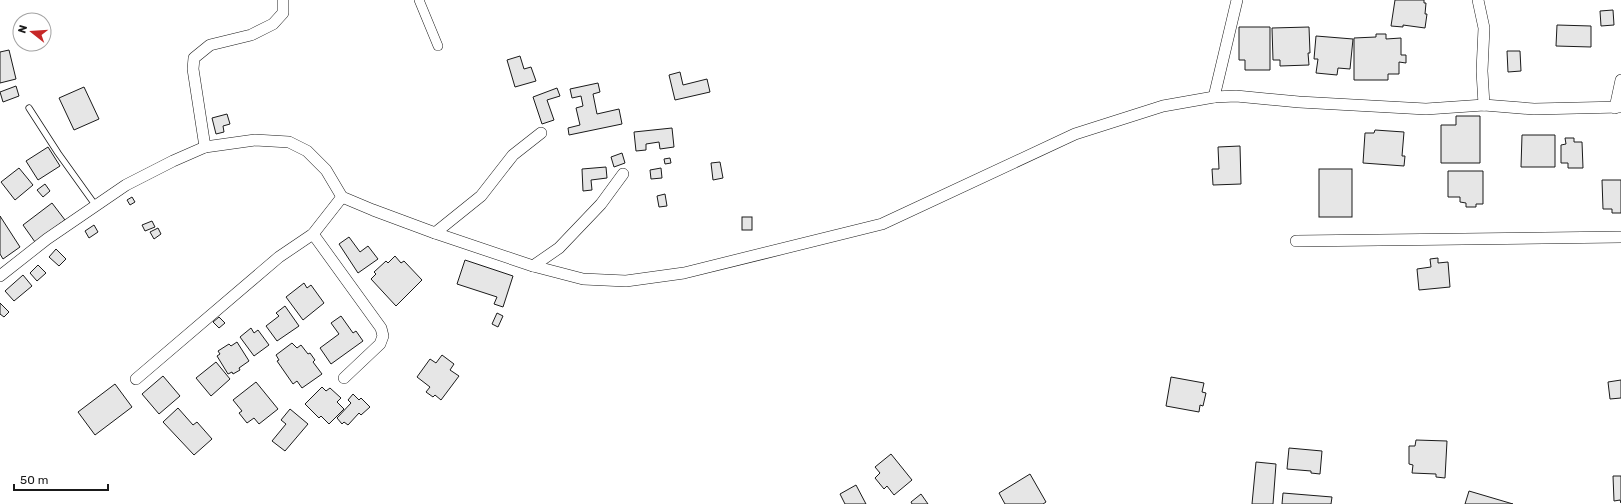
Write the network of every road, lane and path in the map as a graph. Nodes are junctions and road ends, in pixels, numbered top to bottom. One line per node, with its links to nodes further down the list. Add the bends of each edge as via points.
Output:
1 (283, 0): 12 (street, via 283,13 273,24 251,35 210,45 194,58 193,68)
2 (419, 0): 5 (street)
3 (1237, 0): 7 (street)
4 (1478, 0): 8 (street, via 1484,28)
5 (438, 46)
6 (1621, 80): 10 (street)
7 (1214, 97): 8 (street, via 1236,96 1426,109); 20 (street, via 1163,106 1075,134 875,226 684,273 626,281 583,279)
8 (1484, 105): 10 (street, via 1534,109)
9 (29, 108): 15 (lane)
10 (1618, 108)
11 (541, 133): 16 (street, via 512,155 482,196)
12 (205, 147): 14 (street, via 255,140 289,142 307,151 326,170); 15 (street, via 126,185)
13 (623, 174): 20 (street, via 601,204 559,248)
14 (342, 197): 16 (street); 17 (street)
15 (96, 206): 21 (street, via 46,239)
16 (435, 233): 20 (street)
17 (313, 234): 22 (street, via 381,328 383,336 380,344); 23 (street, via 279,257)
18 (1621, 237): 19 (street)
19 (1296, 241)
20 (533, 266)
21 (0, 276)
22 (344, 378)
23 (136, 379)

